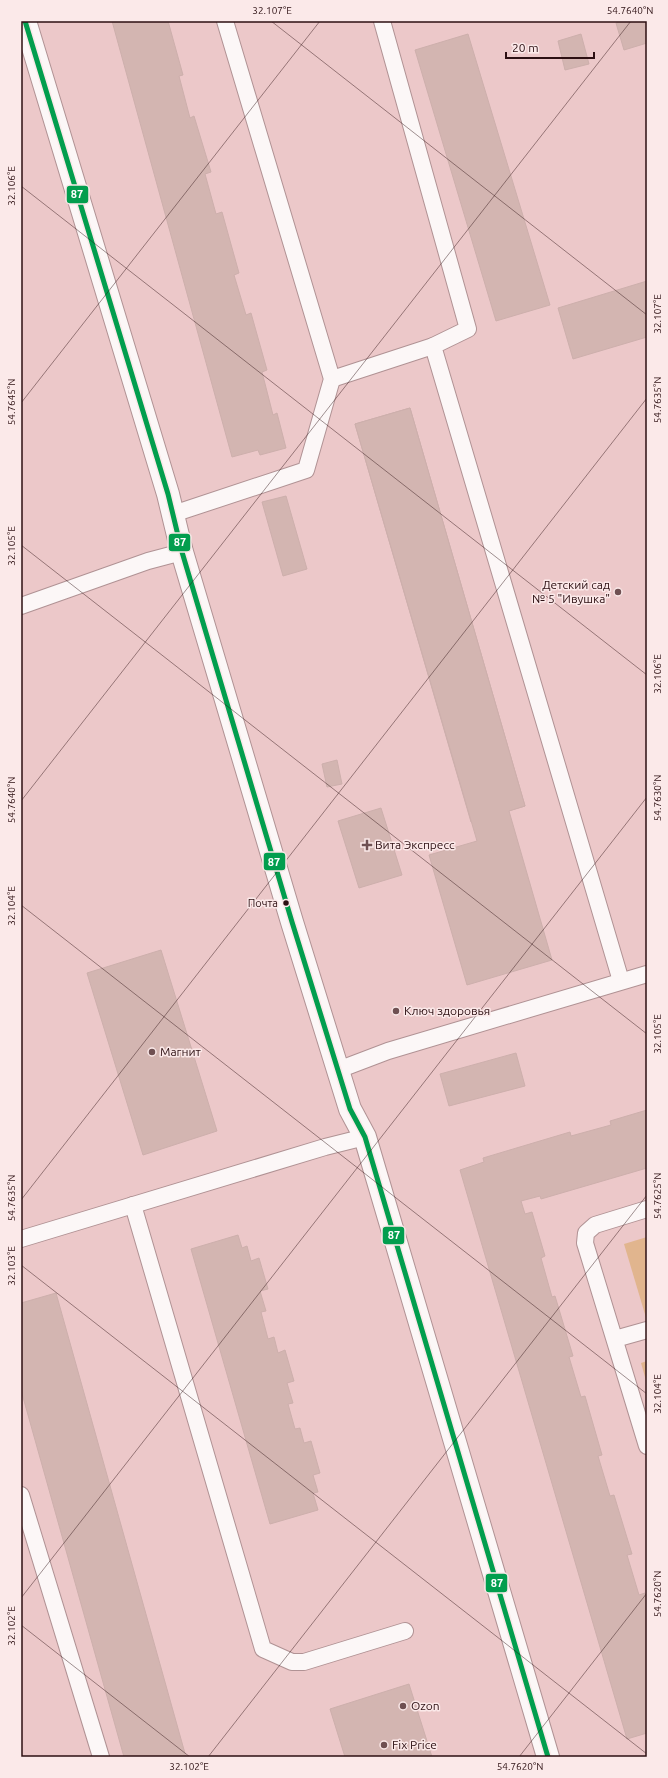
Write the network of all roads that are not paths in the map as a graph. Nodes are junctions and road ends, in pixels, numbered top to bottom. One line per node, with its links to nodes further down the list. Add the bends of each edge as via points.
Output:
1 (25, 21): 6 (street)
2 (225, 21): 5 (lane)
3 (382, 21): 4 (lane, via 468,329)
4 (433, 346): 5 (lane); 10 (lane)
5 (332, 379): 6 (lane, via 306,470)
6 (173, 514): 7 (street)
7 (182, 552): 8 (lane, via 148,561); 11 (street)
8 (21, 606)
9 (647, 974): 10 (lane)
10 (621, 981): 11 (lane, via 388,1051)
11 (338, 1070): 12 (street, via 350,1109)
12 (365, 1137): 13 (lane); 22 (street)
13 (134, 1205): 15 (lane); 20 (lane, via 263,1649 292,1662 304,1662)
14 (647, 1209): 17 (lane, via 595,1225 586,1233 585,1243)
15 (21, 1239)
16 (647, 1330): 17 (lane)
17 (615, 1339): 18 (lane)
18 (647, 1446)
19 (21, 1495): 21 (lane)
20 (405, 1631)
21 (101, 1757)
22 (548, 1757)

